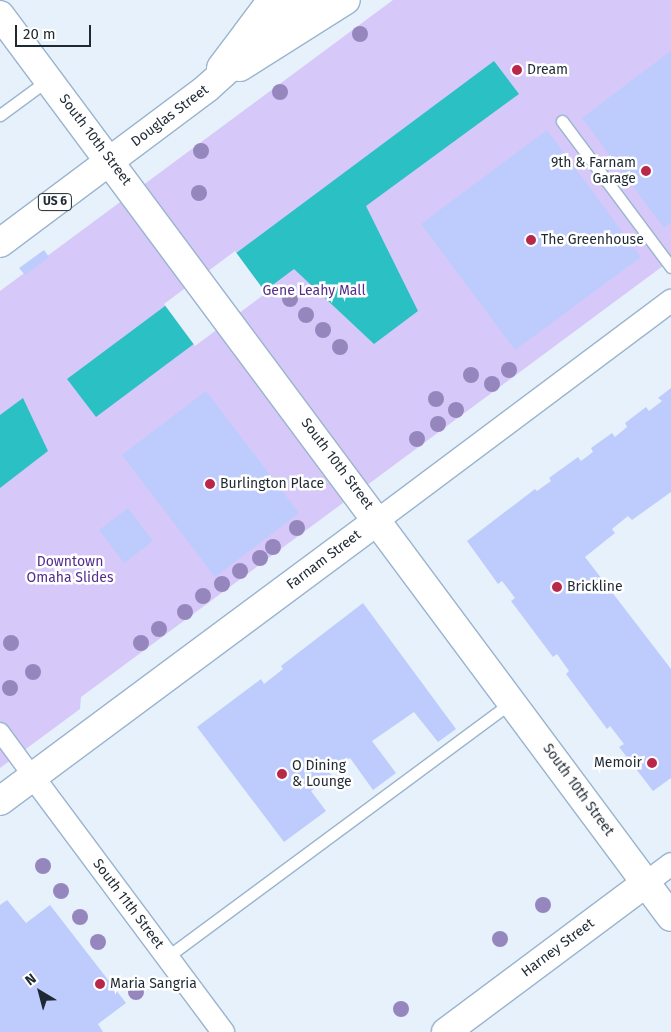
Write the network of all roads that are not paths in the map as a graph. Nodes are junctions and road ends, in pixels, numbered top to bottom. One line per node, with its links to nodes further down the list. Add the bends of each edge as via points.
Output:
1 (272, 0): 6 (main road)
2 (304, 0): 6 (main road, US 6)
3 (346, 0): 6 (main road, Douglas Street)
4 (3, 26): 5 (main road, South 10th Street)
5 (49, 79): 7 (lane); 9 (main road, South 10th Street)
6 (207, 88): 9 (main road, Douglas Street / US 6)
7 (0, 116)
8 (562, 121): 11 (lane)
9 (111, 160): 10 (main road, Douglas Street / US 6); 13 (main road, South 10th Street)
10 (0, 243)
11 (671, 266)
12 (671, 301): 13 (street, Farnam Street)
13 (378, 520): 14 (main road, South 10th Street); 16 (main road, Farnam Street)
14 (513, 701): 19 (main road, South 10th Street); 21 (lane)
15 (0, 732): 16 (street)
16 (33, 777): 17 (main road, Farnam Street); 21 (street, South 11th Street)
17 (0, 801)
18 (671, 864): 19 (street, Harney Street)
19 (646, 883): 20 (main road, South 10th Street); 23 (main road, Harney Street)
20 (671, 917)
21 (167, 957): 22 (street, South 11th Street)
22 (223, 1032)
23 (446, 1032)

